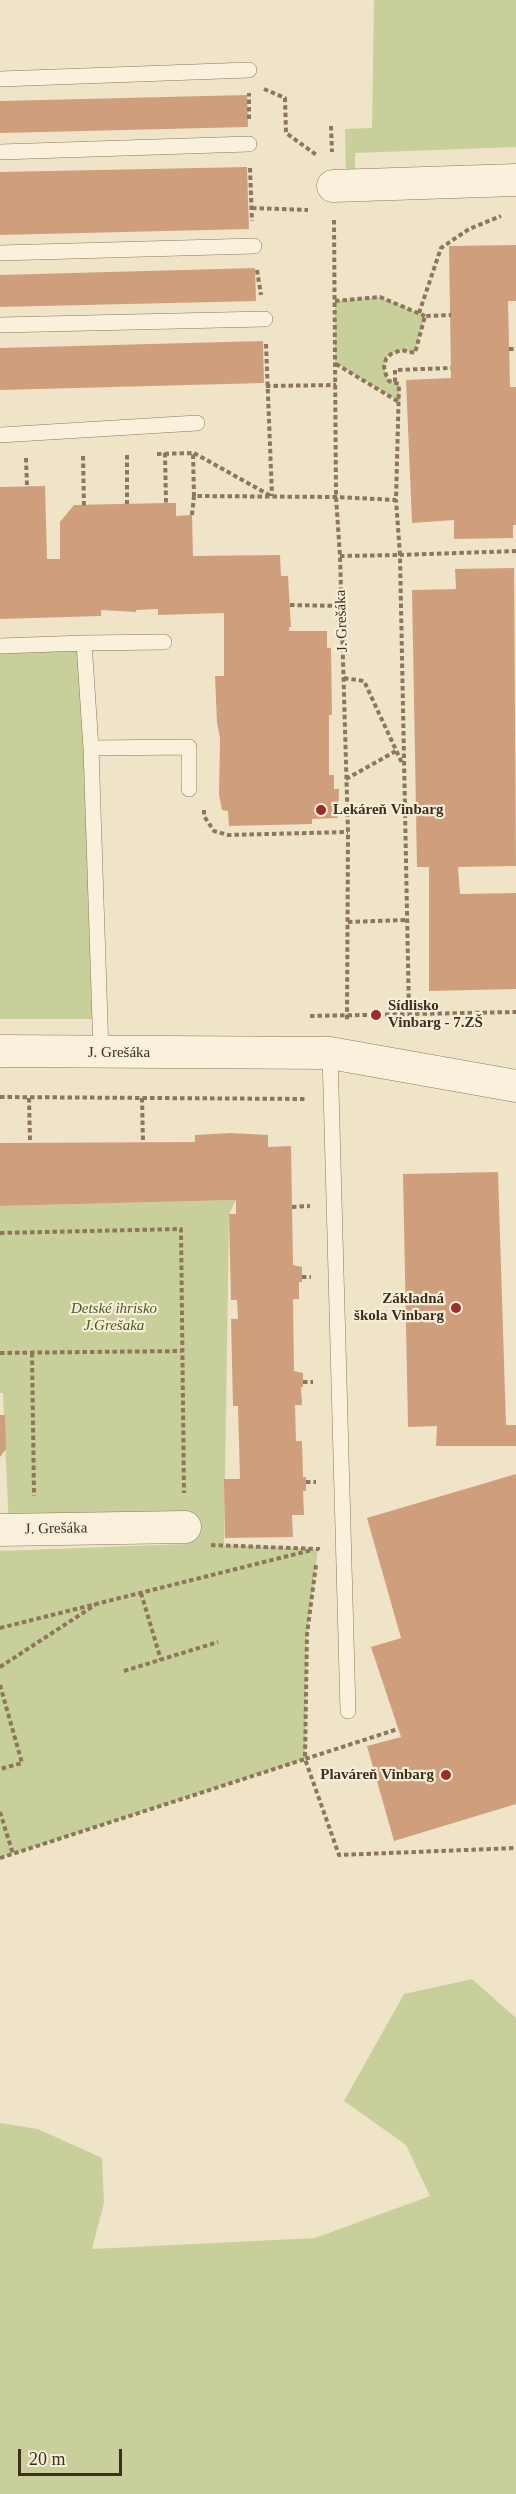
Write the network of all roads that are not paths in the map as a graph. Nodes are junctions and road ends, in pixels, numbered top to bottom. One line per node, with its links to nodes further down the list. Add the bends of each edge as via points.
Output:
1 (249, 76): 2 (lane)
2 (0, 79)
3 (249, 144): 4 (lane)
4 (0, 152)
5 (516, 180): 6 (street)
6 (333, 188)
7 (254, 246): 8 (lane)
8 (0, 253)
9 (265, 319): 10 (lane)
10 (0, 325)
11 (197, 423): 12 (lane)
12 (0, 435)
13 (164, 642): 14 (lane)
14 (84, 643): 15 (lane); 16 (lane)
15 (0, 646)
16 (91, 748): 17 (lane, via 189,747); 19 (lane)
17 (189, 789)
18 (0, 1051): 19 (street, J. Grešáka)
19 (101, 1053): 20 (street, J. Grešáka)
20 (338, 1055): 21 (street, J. Grešáka); 24 (lane, via 330,1097)
21 (516, 1086)
22 (185, 1527): 23 (street, J. Grešáka)
23 (0, 1530)
24 (348, 1711)

